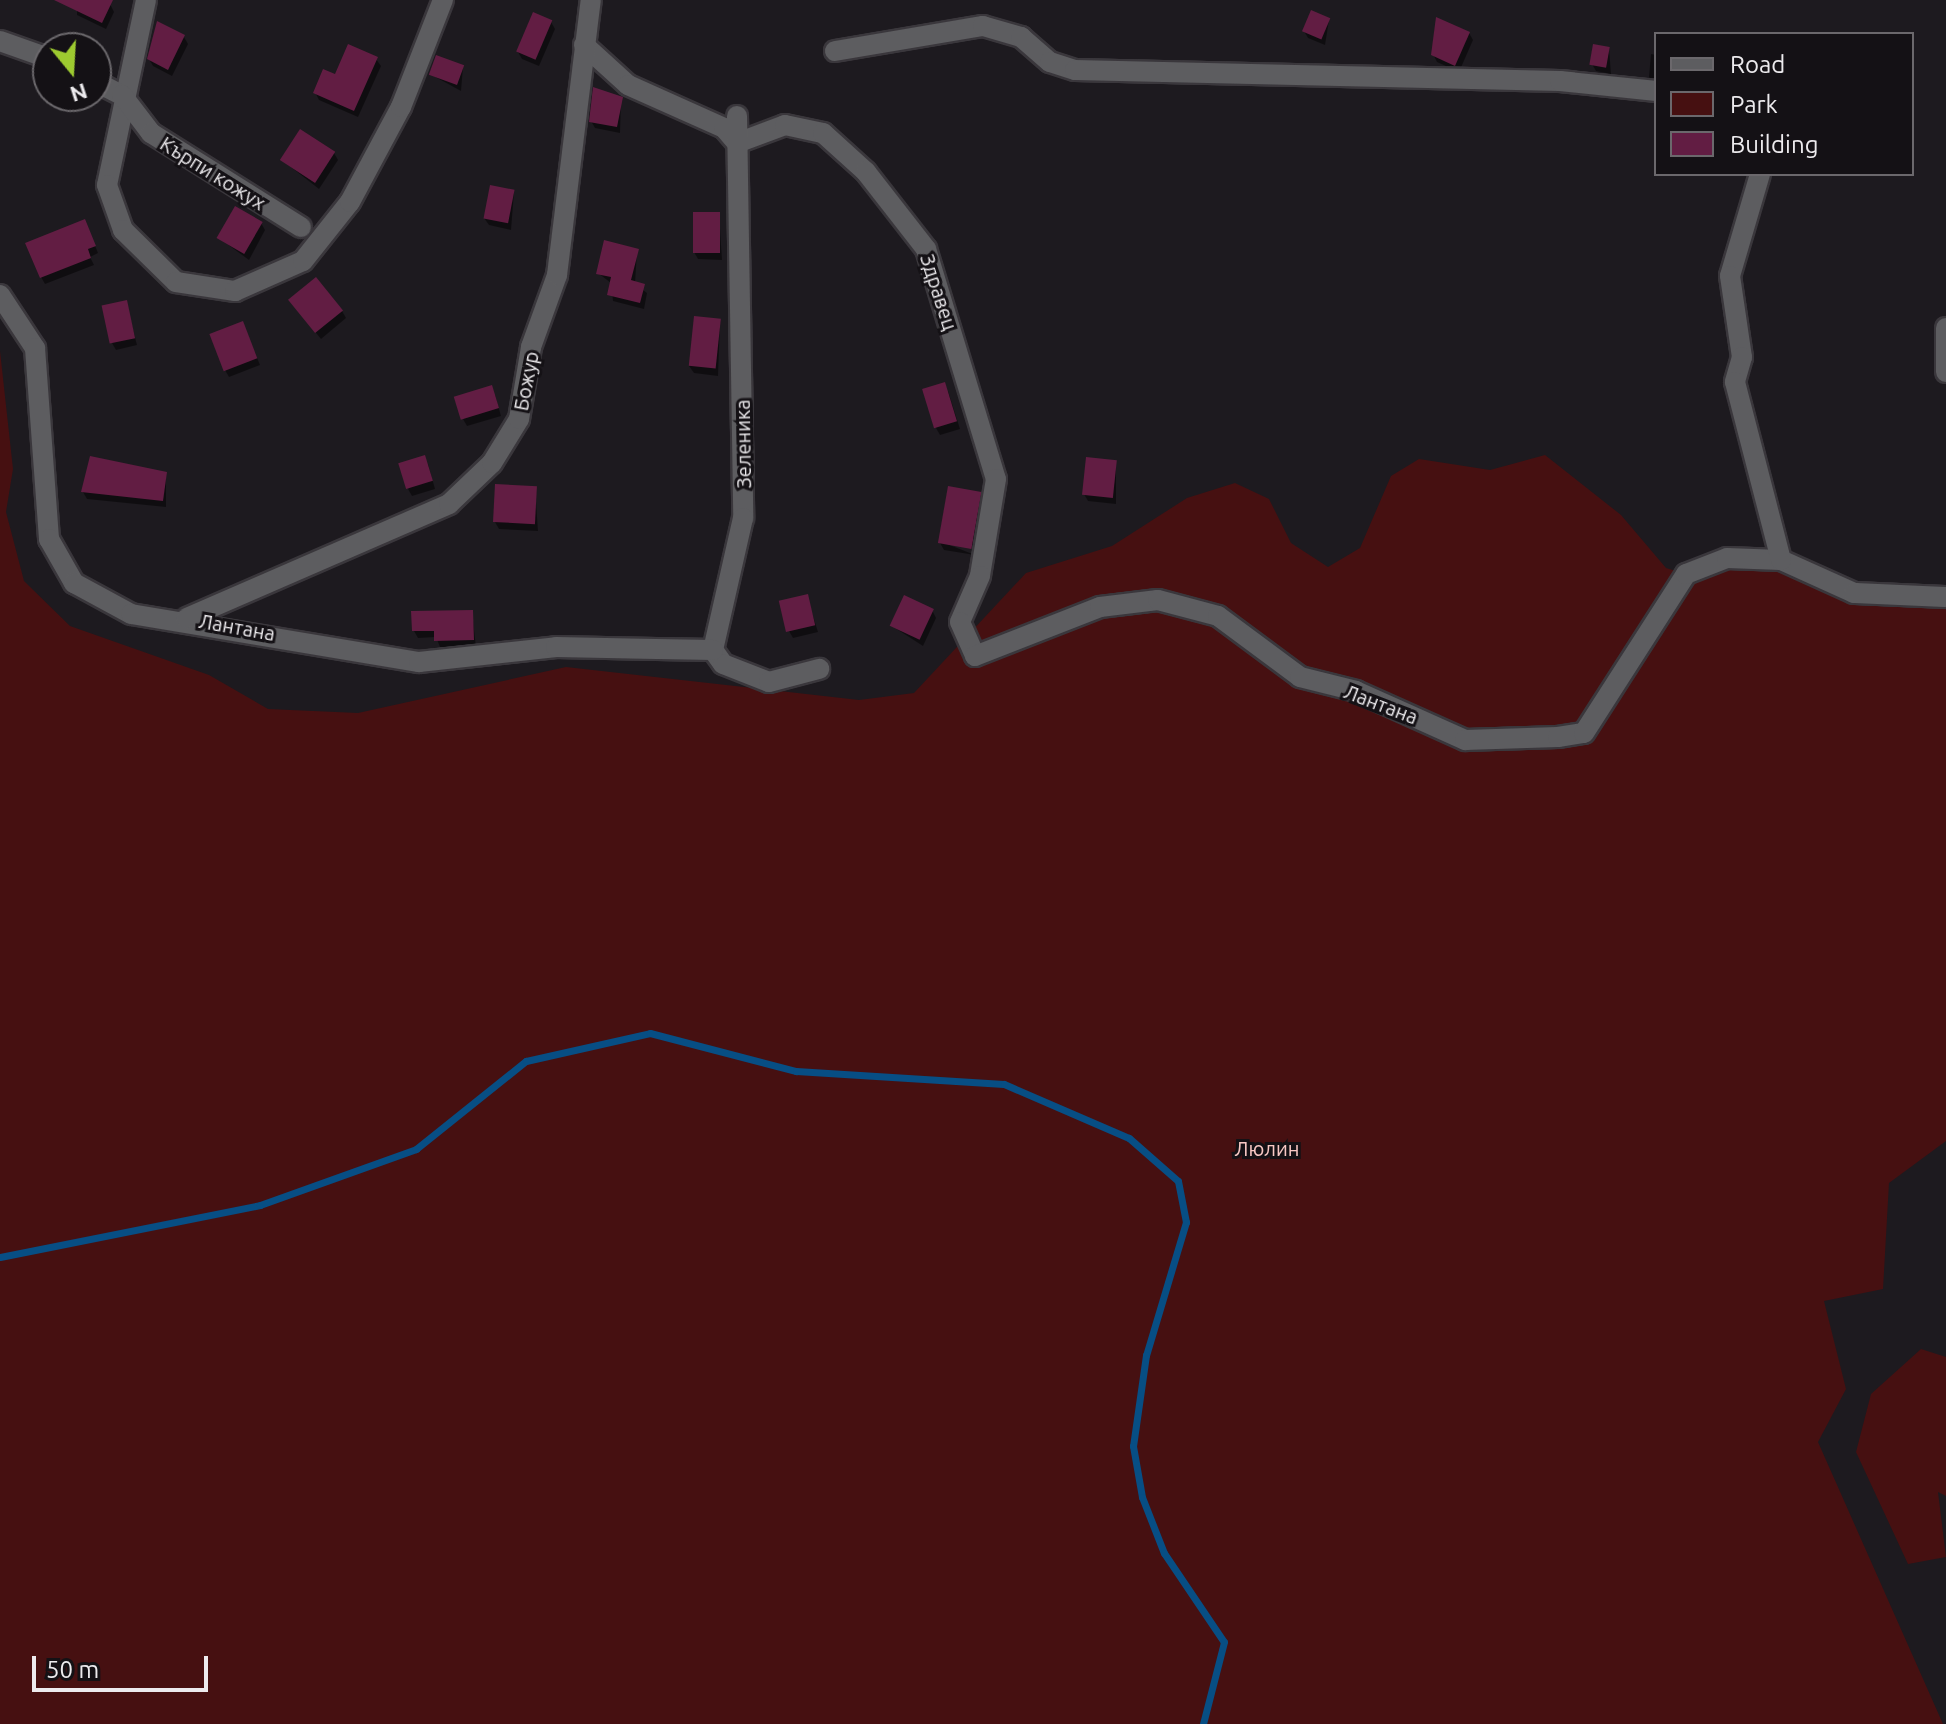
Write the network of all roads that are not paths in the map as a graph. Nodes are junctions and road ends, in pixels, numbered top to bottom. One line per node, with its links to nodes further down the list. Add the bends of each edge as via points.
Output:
1 (146, 0): 10 (street)
2 (443, 0): 10 (street, via 401,107 350,202 303,261 235,291 176,282 123,230 107,185)
3 (591, 0): 5 (street, Божур)
4 (0, 41): 7 (street)
5 (584, 45): 12 (street, via 628,85 724,128); 20 (street, Божур, via 557,275 531,347 519,419 492,463 449,504)
6 (835, 51): 9 (street, via 983,26 1021,37 1050,62 1075,70 1560,81)
7 (32, 52)
8 (112, 90): 10 (street, Кърпи кожух)
9 (1654, 91)
10 (122, 95): 14 (street, Кърпи кожух, via 151,133)
11 (737, 116): 12 (street, Зеленика)
12 (737, 143): 21 (street, Зеленика, via 743,518); 22 (street, Здравец, via 785,125 823,133 866,172 926,249 996,479 983,564 960,622)
13 (1759, 176): 18 (street, via 1730,276 1742,357 1735,382)
14 (301, 227)
15 (0, 295): 20 (street, Лантана, via 35,348 49,539 74,583 131,614)
16 (1946, 328): 17 (street)
17 (1946, 372)
18 (1781, 560): 19 (street, via 1854,593); 24 (street, via 1727,558 1686,574)
19 (1946, 597)
20 (187, 618): 21 (street, Лантана, via 419,662 556,647)
21 (713, 650): 23 (street, via 723,664 769,682)
22 (975, 656): 24 (street, Лантана, via 1100,607 1158,600 1218,616 1300,677 1356,691 1465,740)
23 (819, 669)
24 (1584, 733): 25 (street)
25 (1559, 750)

